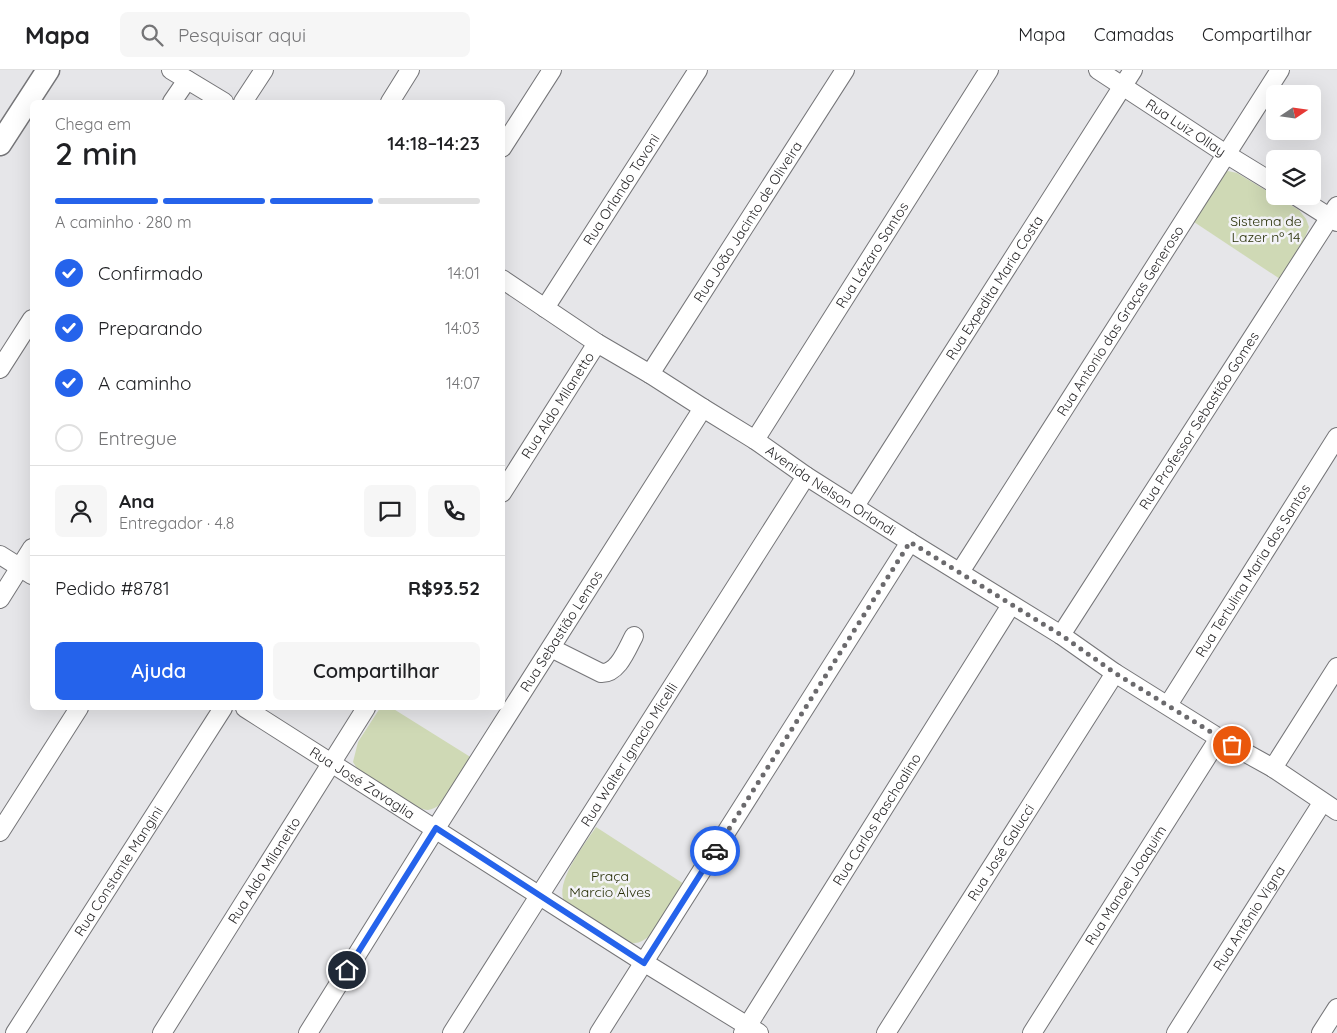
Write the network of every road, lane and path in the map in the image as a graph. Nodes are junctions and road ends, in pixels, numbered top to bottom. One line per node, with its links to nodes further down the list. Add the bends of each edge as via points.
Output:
1 (48, 70): 19 (main road)
2 (171, 70): 12 (street)
3 (264, 70): 16 (street)
4 (410, 70): 17 (street)
5 (552, 70): 18 (street)
6 (698, 70): 25 (street, Rua Orlando Tavoni)
7 (845, 70): 29 (street, Rua João Jacinto de Oliveira)
8 (989, 70): 32 (street, Rua Lázaro Santos)
9 (1098, 70): 13 (street, Rua Luiz Ollay)
10 (1133, 70): 13 (street, Rua Expedita Maria Costa)
11 (1280, 70): 20 (street, Rua Antonio das Graças Generoso)
12 (187, 80): 14 (street); 15 (street)
13 (1123, 86): 20 (street, Rua Luiz Ollay); 35 (street, Rua Expedita Maria Costa)
14 (173, 100)
15 (221, 100)
16 (244, 100)
17 (391, 100)
18 (505, 143)
19 (0, 144)
20 (1226, 154): 21 (street, Rua Luiz Ollay); 40 (street, Rua Antonio das Graças Generoso)
21 (1266, 178)
22 (1314, 205): 23 (street)
23 (1335, 215): 43 (street, Rua Professor Sebastião Gomes)
24 (505, 281): 25 (street, Avenida Nelson Orlandi)
25 (545, 308): 27 (street, Avenida Nelson Orlandi)
26 (30, 321): 28 (street)
27 (597, 343): 29 (street, Avenida Nelson Orlandi); 34 (street, Rua Aldo Milanetto)
28 (0, 369)
29 (650, 374): 30 (street, Avenida Nelson Orlandi)
30 (702, 408): 32 (street, Avenida Nelson Orlandi); 45 (street, Rua Sebastião Lemos)
31 (1337, 437): 48 (street, Rua Tertulina Maria dos Santos)
32 (755, 440): 33 (street, Avenida Nelson Orlandi)
33 (806, 476): 35 (street, Avenida Nelson Orlandi); 59 (street, Rua Walter Ignacio Micelli)
34 (505, 487)
35 (855, 506): 36 (street, Avenida Nelson Orlandi)
36 (910, 542): 40 (street, Avenida Nelson Orlandi); 60 (street)
37 (0, 555): 39 (street)
38 (30, 556): 39 (street)
39 (26, 571): 41 (street)
40 (960, 572): 42 (street, Avenida Nelson Orlandi)
41 (0, 599)
42 (1011, 605): 43 (street, Avenida Nelson Orlandi); 62 (street, Rua Carlos Paschoalino)
43 (1061, 635): 47 (street, Avenida Nelson Orlandi)
44 (634, 636): 45 (street, via 614,670 608,674)
45 (551, 648): 57 (street, Rua Sebastião Lemos)
46 (1337, 667): 55 (street)
47 (1115, 673): 48 (street, Avenida Nelson Orlandi); 68 (street, Rua José Galucci)
48 (1168, 705): 53 (street, Avenida Nelson Orlandi)
49 (78, 710): 58 (street)
50 (221, 710): 63 (street, Rua Constante Mangini)
51 (248, 710): 54 (street, Rua José Zavaglia)
52 (365, 710): 54 (street, Rua Aldo Milanetto)
53 (1219, 738): 55 (street, Avenida Nelson Orlandi); 69 (street, Rua Manoel Joaquim)
54 (332, 762): 57 (street, Rua José Zavaglia); 64 (street, Rua Aldo Milanetto)
55 (1273, 768): 56 (street, Avenida Nelson Orlandi)
56 (1330, 807): 70 (street, Rua Antônio Vigna)
57 (436, 828): 59 (street, Rua José Zavaglia); 65 (street, Rua Sebastião Lemos)
58 (0, 832)
59 (541, 896): 60 (street, Rua José Zavaglia); 66 (street, Rua Walter Ignacio Micelli)
60 (644, 963): 62 (street, Rua José Zavaglia); 67 (street)
61 (1337, 1008): 71 (street)
62 (750, 1031)
63 (15, 1033)
64 (162, 1033)
65 (308, 1033)
66 (452, 1033)
67 (599, 1033)
68 (886, 1033)
69 (1032, 1033)
70 (1176, 1033)
71 (1321, 1033)

